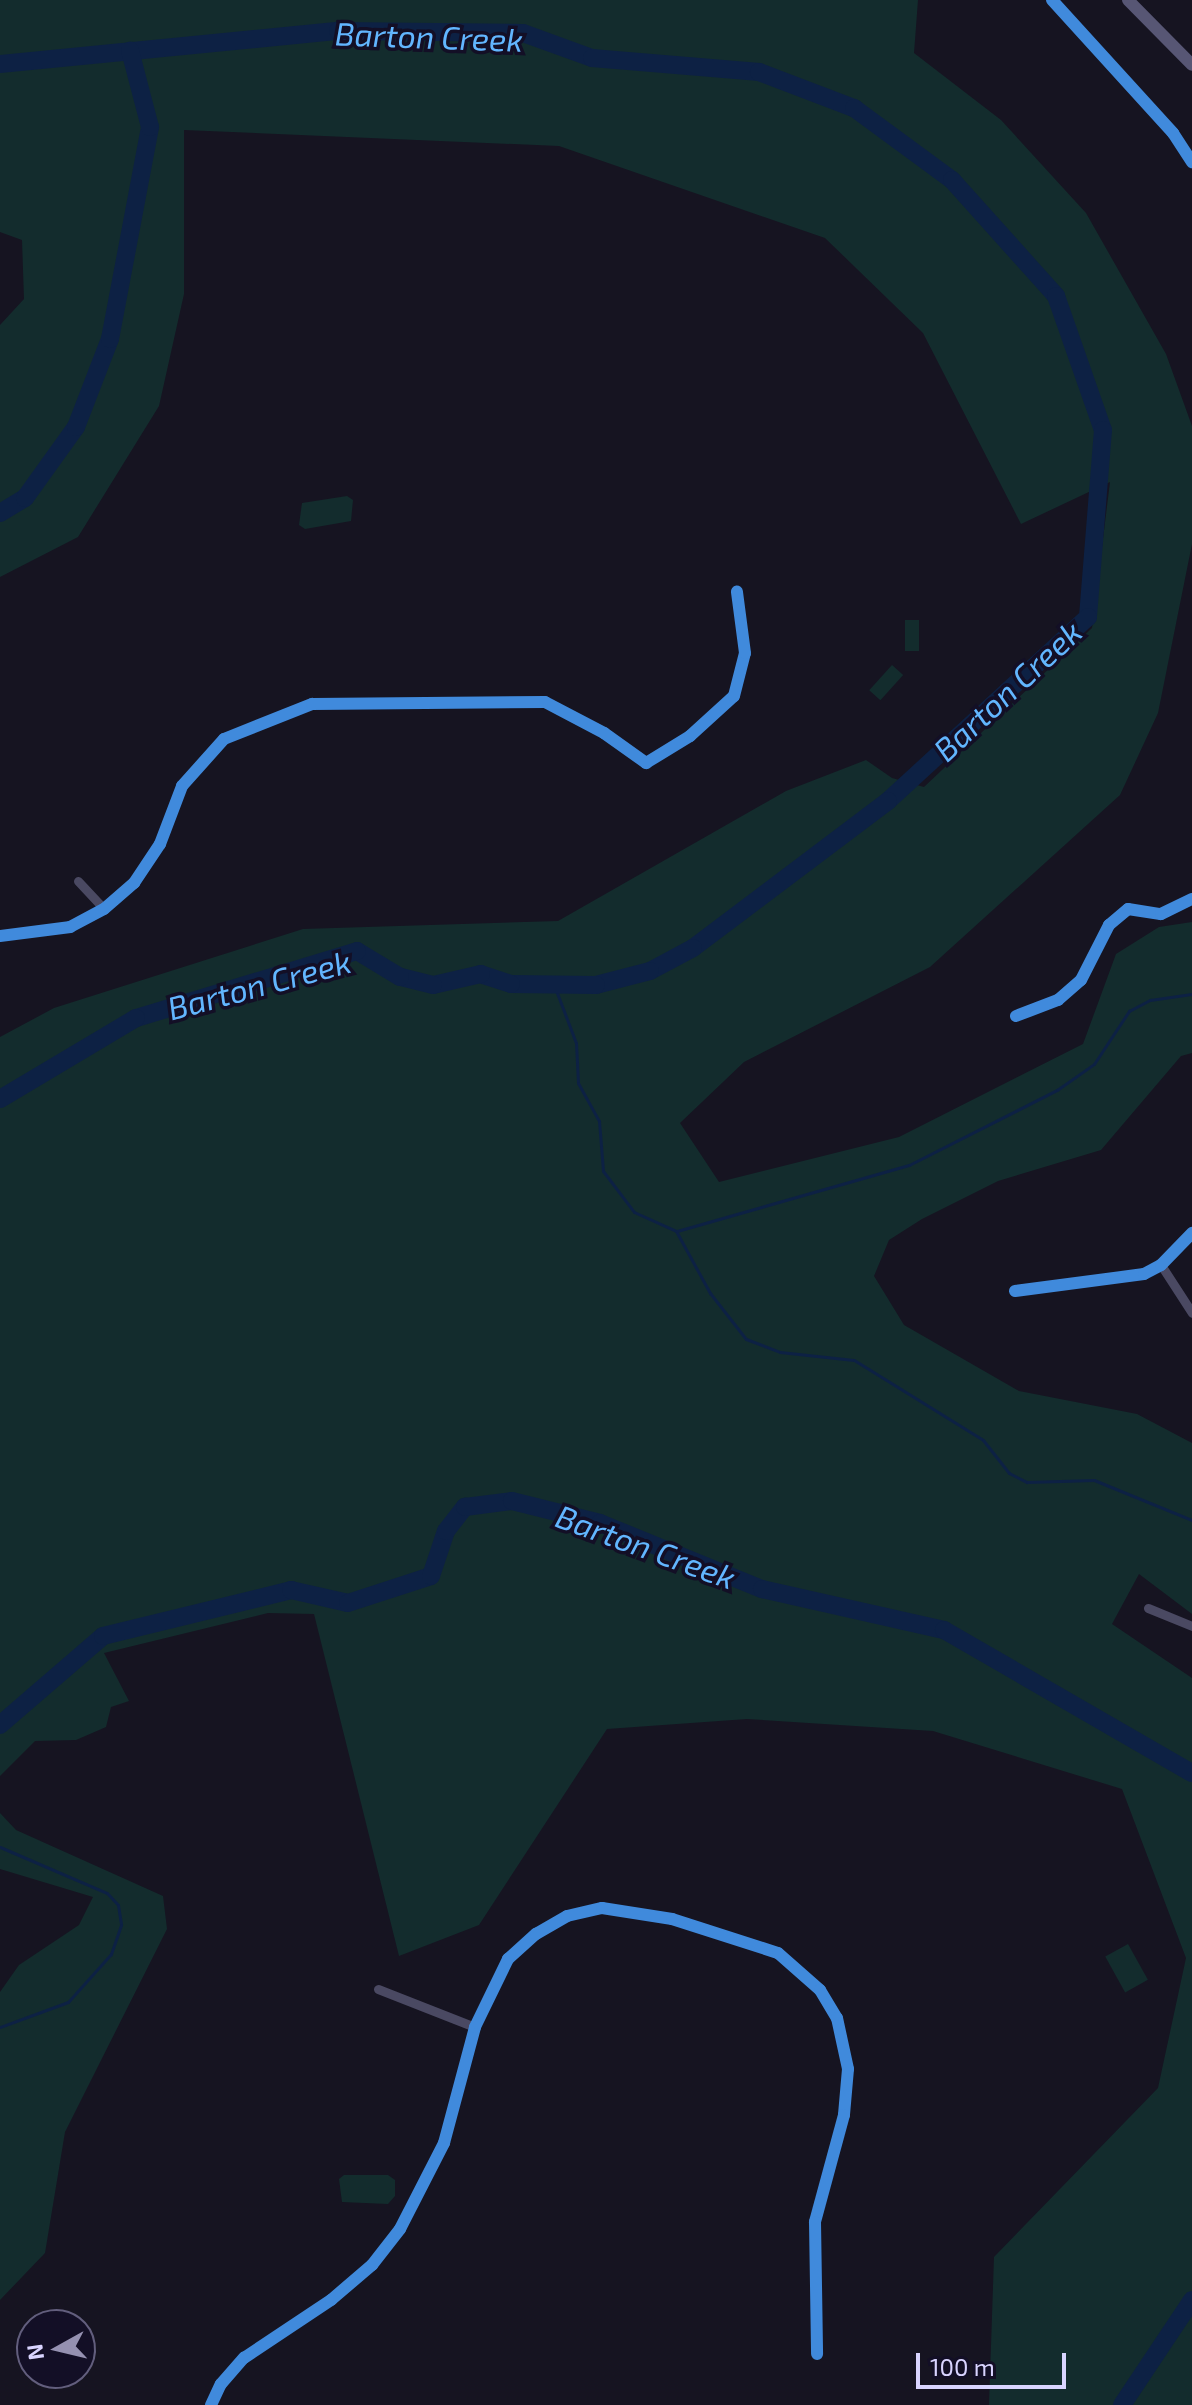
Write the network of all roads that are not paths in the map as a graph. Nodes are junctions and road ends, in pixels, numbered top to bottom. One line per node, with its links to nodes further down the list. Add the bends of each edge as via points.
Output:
1 (1052, 0): 4 (street, via 1173,133)
2 (1128, 0): 3 (street)
3 (1192, 65)
4 (1192, 162)
5 (737, 592): 8 (street, via 745,653 734,696 690,736 646,763 545,702 312,704 224,739 182,786 160,844 134,883)
6 (78, 881): 8 (street)
7 (1192, 899): 10 (street, via 1161,914 1128,909 1109,925 1081,980 1058,1000)
8 (104, 909): 9 (street, via 70,927 33,936)
9 (0, 936)
10 (1016, 1016)
11 (1192, 1233): 12 (street)
12 (1161, 1265): 13 (street, via 1123,1279); 14 (street)
13 (1015, 1291)
14 (1192, 1313)
15 (1148, 1608): 16 (street)
16 (1192, 1626)
17 (378, 1989): 18 (street)
18 (475, 2027): 19 (street, via 508,1959 567,1916 602,1908 672,1919 778,1953 802,1970 837,2018 848,2069 844,2115 815,2222); 20 (street, via 444,2143 400,2229 372,2265 331,2300 244,2358)
19 (817, 2354)
20 (211, 2405)

